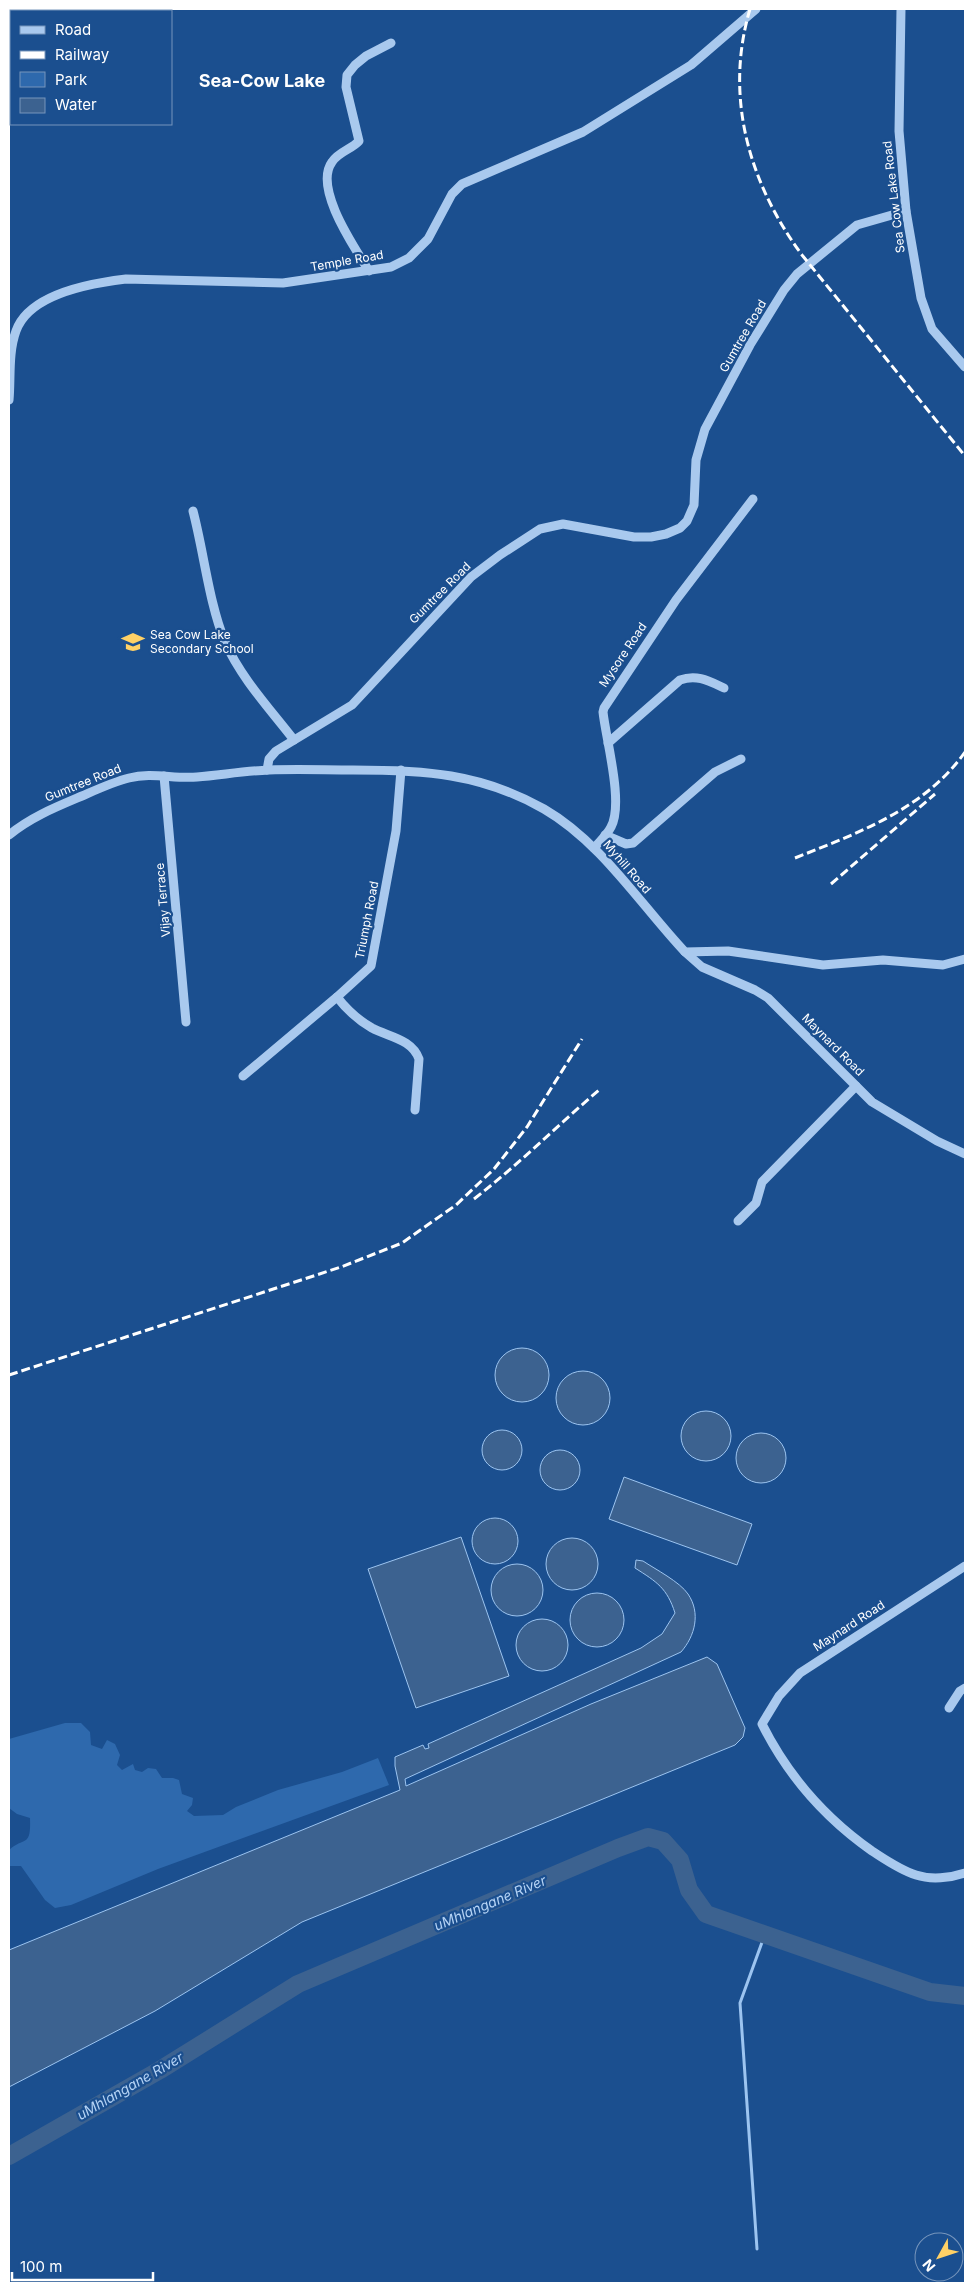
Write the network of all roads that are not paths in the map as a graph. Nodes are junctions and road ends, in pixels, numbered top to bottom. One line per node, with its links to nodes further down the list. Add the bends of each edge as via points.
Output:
1 (756, 9): 5 (street, Temple Road, via 690,65 583,132 462,184 452,194 428,239 415,253 391,266)
2 (901, 9): 4 (street, Sea Cow Lake Road, via 899,132)
3 (391, 43): 5 (street, via 366,56 347,75 346,87 360,141 334,159 328,171 328,190 334,210)
4 (906, 211): 7 (street, Sea Cow Lake Road, via 925,313 943,344); 12 (street, Gumtree Road, via 857,224 797,274 784,290 705,430 696,460 694,505 680,528 652,537 634,537 563,524 540,530 471,577 352,705)
5 (369, 271): 6 (street, Temple Road, via 283,283 144,279 102,282 56,296 30,312)
6 (13, 328): 8 (street)
7 (965, 367)
8 (9, 400)
9 (753, 499): 13 (street, Mysore Road, via 676,600 606,703 603,712)
10 (193, 511): 12 (street, via 225,642 248,681)
11 (724, 688): 13 (street, via 701,678 680,680)
12 (294, 740): 15 (street, Gumtree Road, via 272,755)
13 (608, 743): 19 (street, Mysore Road, via 615,809 612,826)
14 (741, 758): 19 (street, via 715,772 633,843 626,844)
15 (267, 770): 16 (street, Myhill Road); 17 (street, Gumtree Road, via 188,778)
16 (401, 770): 20 (street, Myhill Road, via 467,778 506,790 557,817); 23 (street, Triumph Road, via 396,831 374,959 368,971)
17 (164, 776): 18 (street, Gumtree Road, via 117,781 38,815); 24 (street, Vijay Terrace)
18 (9, 835)
19 (606, 835): 20 (street, Mysore Road)
20 (594, 848): 21 (street, Myhill Road)
21 (685, 952): 22 (street, via 728,951 823,965 882,960 943,965); 26 (street, Maynard Road, via 702,968 768,998)
22 (965, 959)
23 (337, 997): 25 (street, Triumph Road); 27 (street, via 362,1022 410,1045 418,1054)
24 (186, 1022)
25 (243, 1076)
26 (856, 1086): 28 (street, Maynard Road, via 883,1110); 29 (street, via 762,1182 756,1204)
27 (415, 1110)
28 (965, 1154)
29 (738, 1221)
30 (965, 1566): 33 (street, Maynard Road, via 800,1673 779,1696 762,1724 797,1781 820,1808 855,1838 916,1875 935,1878)
31 (965, 1688): 32 (street)
32 (949, 1708)
33 (965, 1873)

